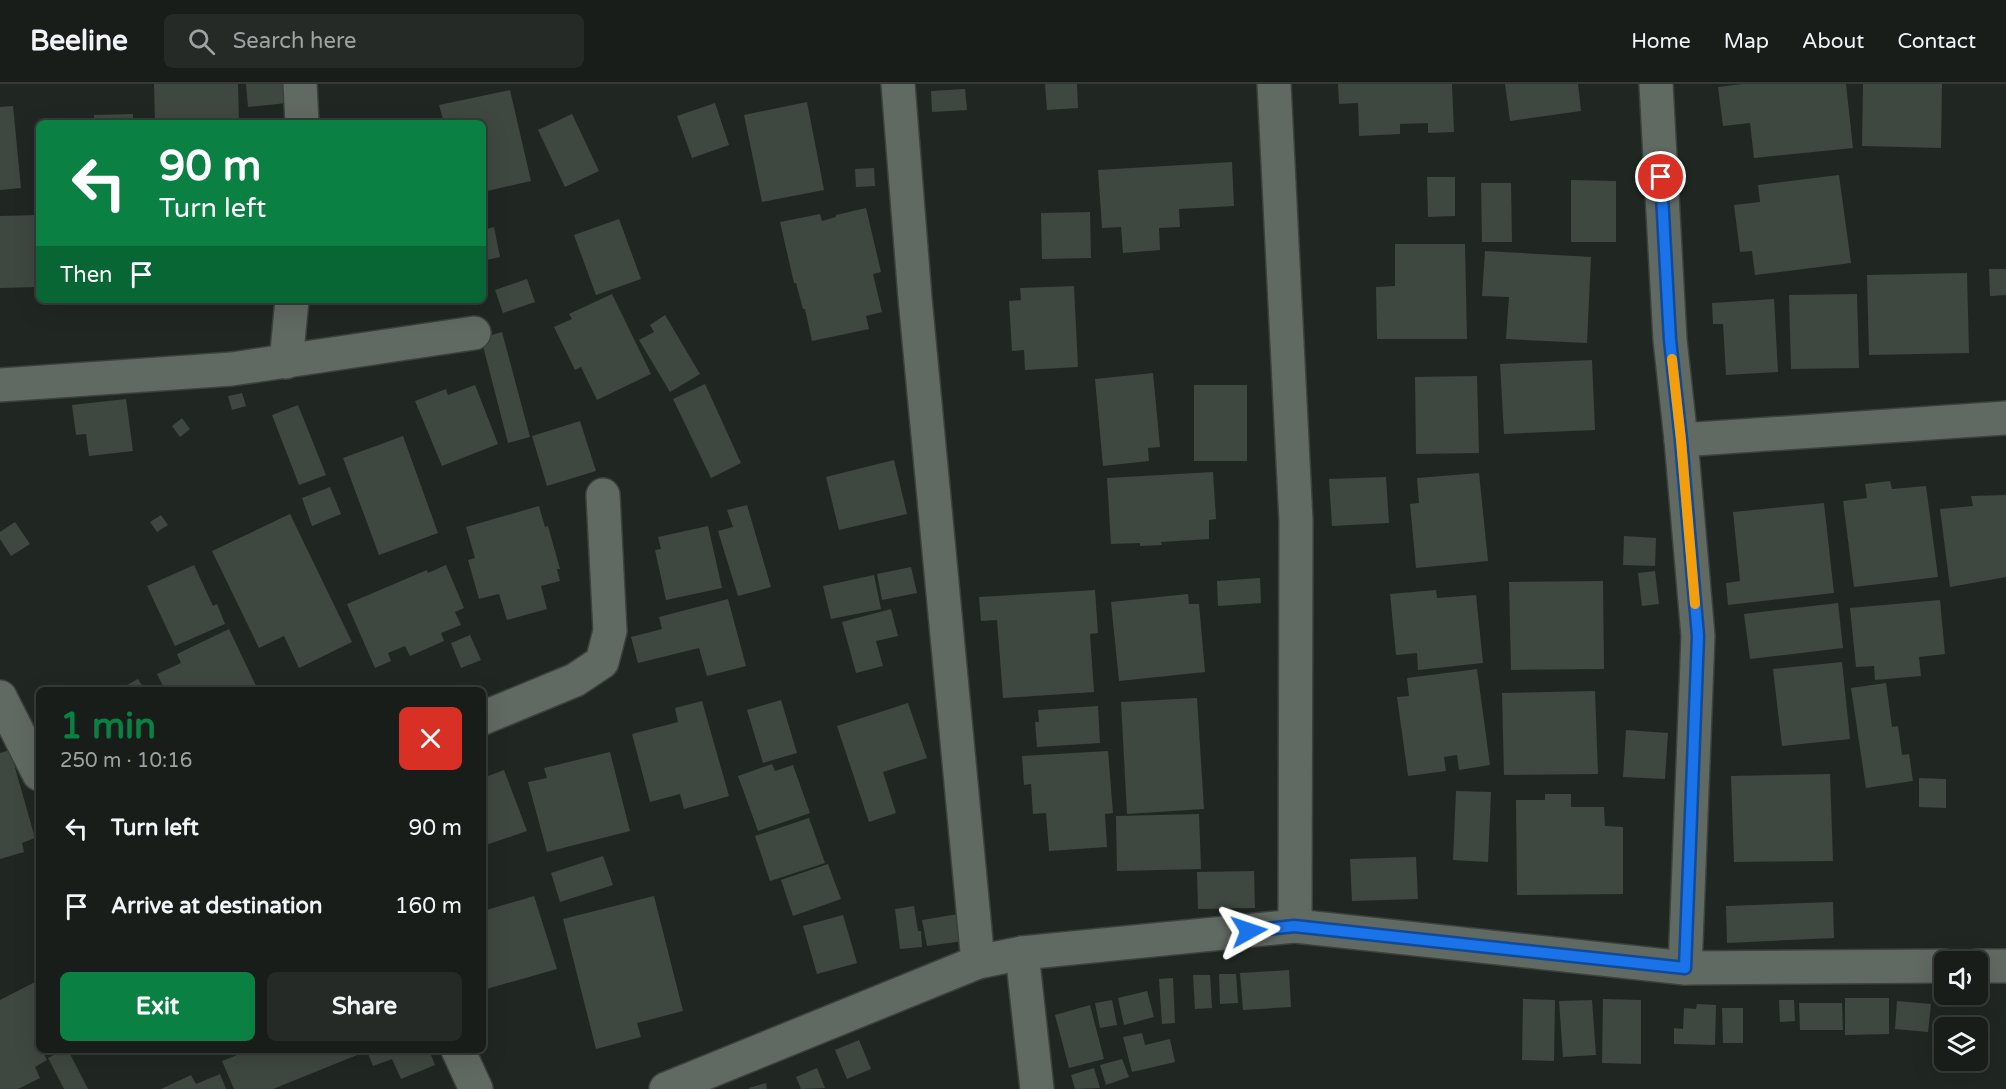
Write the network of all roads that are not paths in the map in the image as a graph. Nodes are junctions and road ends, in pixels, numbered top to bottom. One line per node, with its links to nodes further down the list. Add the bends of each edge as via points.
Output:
1 (300, 84): 5 (street)
2 (898, 84): 18 (street)
3 (1274, 84): 16 (street, via 1296,521)
4 (1656, 84): 11 (street, via 1670,340)
5 (302, 120)
6 (292, 303): 8 (street)
7 (474, 333): 8 (street)
8 (286, 362): 9 (street)
9 (0, 385)
10 (2006, 417): 11 (street)
11 (1681, 440): 22 (street, via 1698,636)
12 (603, 495): 14 (street, via 610,631 602,662 575,680)
13 (0, 697): 15 (street)
14 (486, 717)
15 (36, 768)
16 (1294, 926): 17 (street); 22 (street)
17 (1022, 953): 18 (street); 26 (street)
18 (978, 962): 25 (street)
19 (1934, 966): 22 (street)
20 (1988, 966): 21 (street)
21 (2006, 966)
22 (1685, 968)
23 (459, 1053): 24 (street)
24 (476, 1089)
25 (666, 1089)
26 (1037, 1089)

